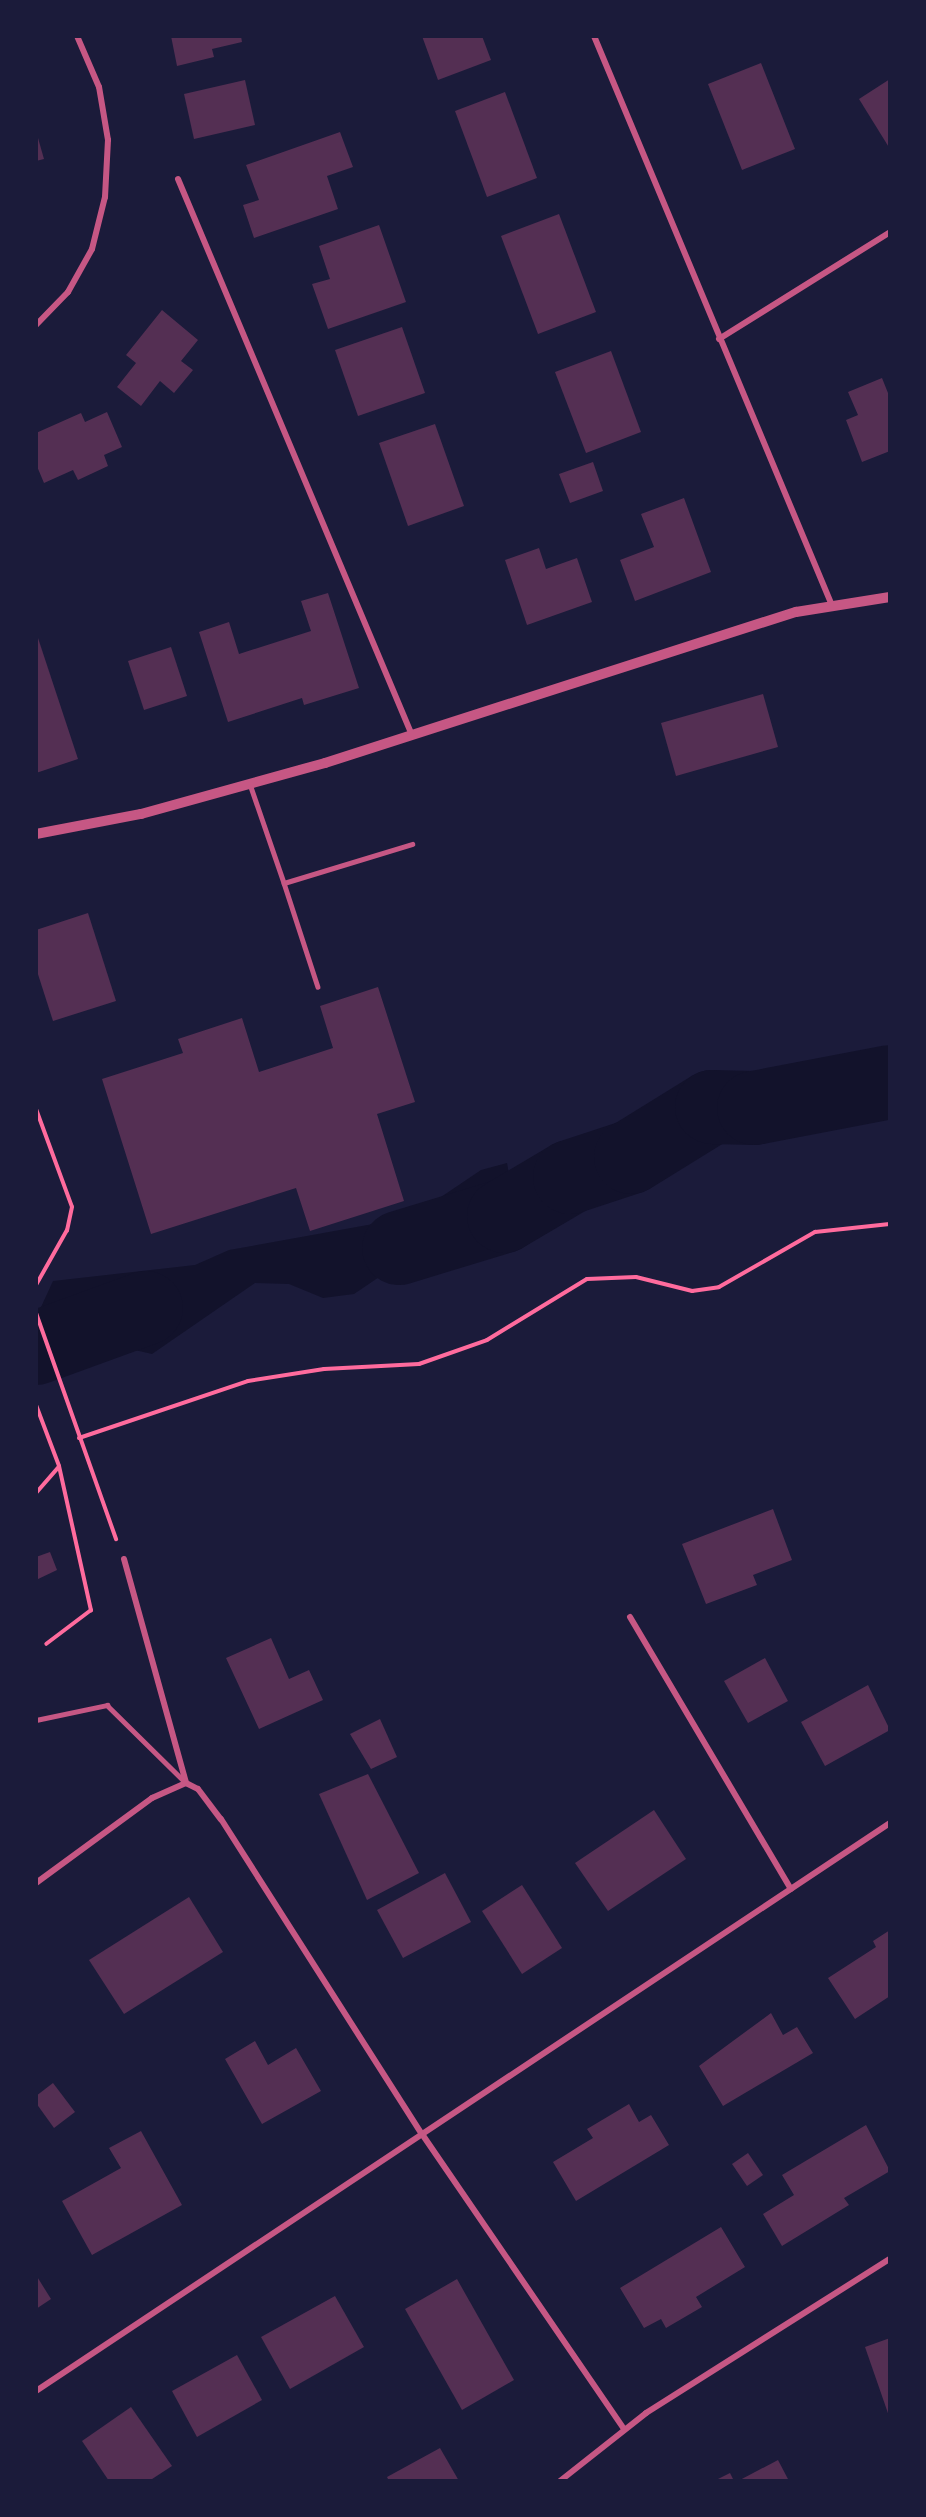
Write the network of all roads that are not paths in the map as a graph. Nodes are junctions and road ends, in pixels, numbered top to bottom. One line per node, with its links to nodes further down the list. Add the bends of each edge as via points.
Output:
1 (76, 36): 5 (street, via 99,87 108,140 105,197 92,249 68,292)
2 (594, 36): 6 (street)
3 (178, 179): 9 (street)
4 (890, 232): 6 (street)
5 (36, 325)
6 (719, 339): 8 (street)
7 (890, 597): 8 (street)
8 (831, 603): 9 (street)
9 (412, 735): 10 (street)
10 (250, 784): 11 (street, via 141,814); 13 (lane)
11 (36, 834)
12 (412, 844): 13 (lane)
13 (284, 884): 14 (lane)
14 (318, 987)
15 (124, 1559): 18 (street)
16 (630, 1617): 21 (street)
17 (36, 1720): 18 (lane, via 107,1705)
18 (186, 1783): 20 (street, via 152,1798); 22 (street, via 198,1789 221,1819)
19 (890, 1823): 21 (street)
20 (36, 1883)
21 (791, 1889): 22 (street)
22 (422, 2134): 24 (street); 25 (street)
23 (890, 2259): 25 (street)
24 (36, 2391)
25 (624, 2429): 26 (street)
26 (560, 2481)

